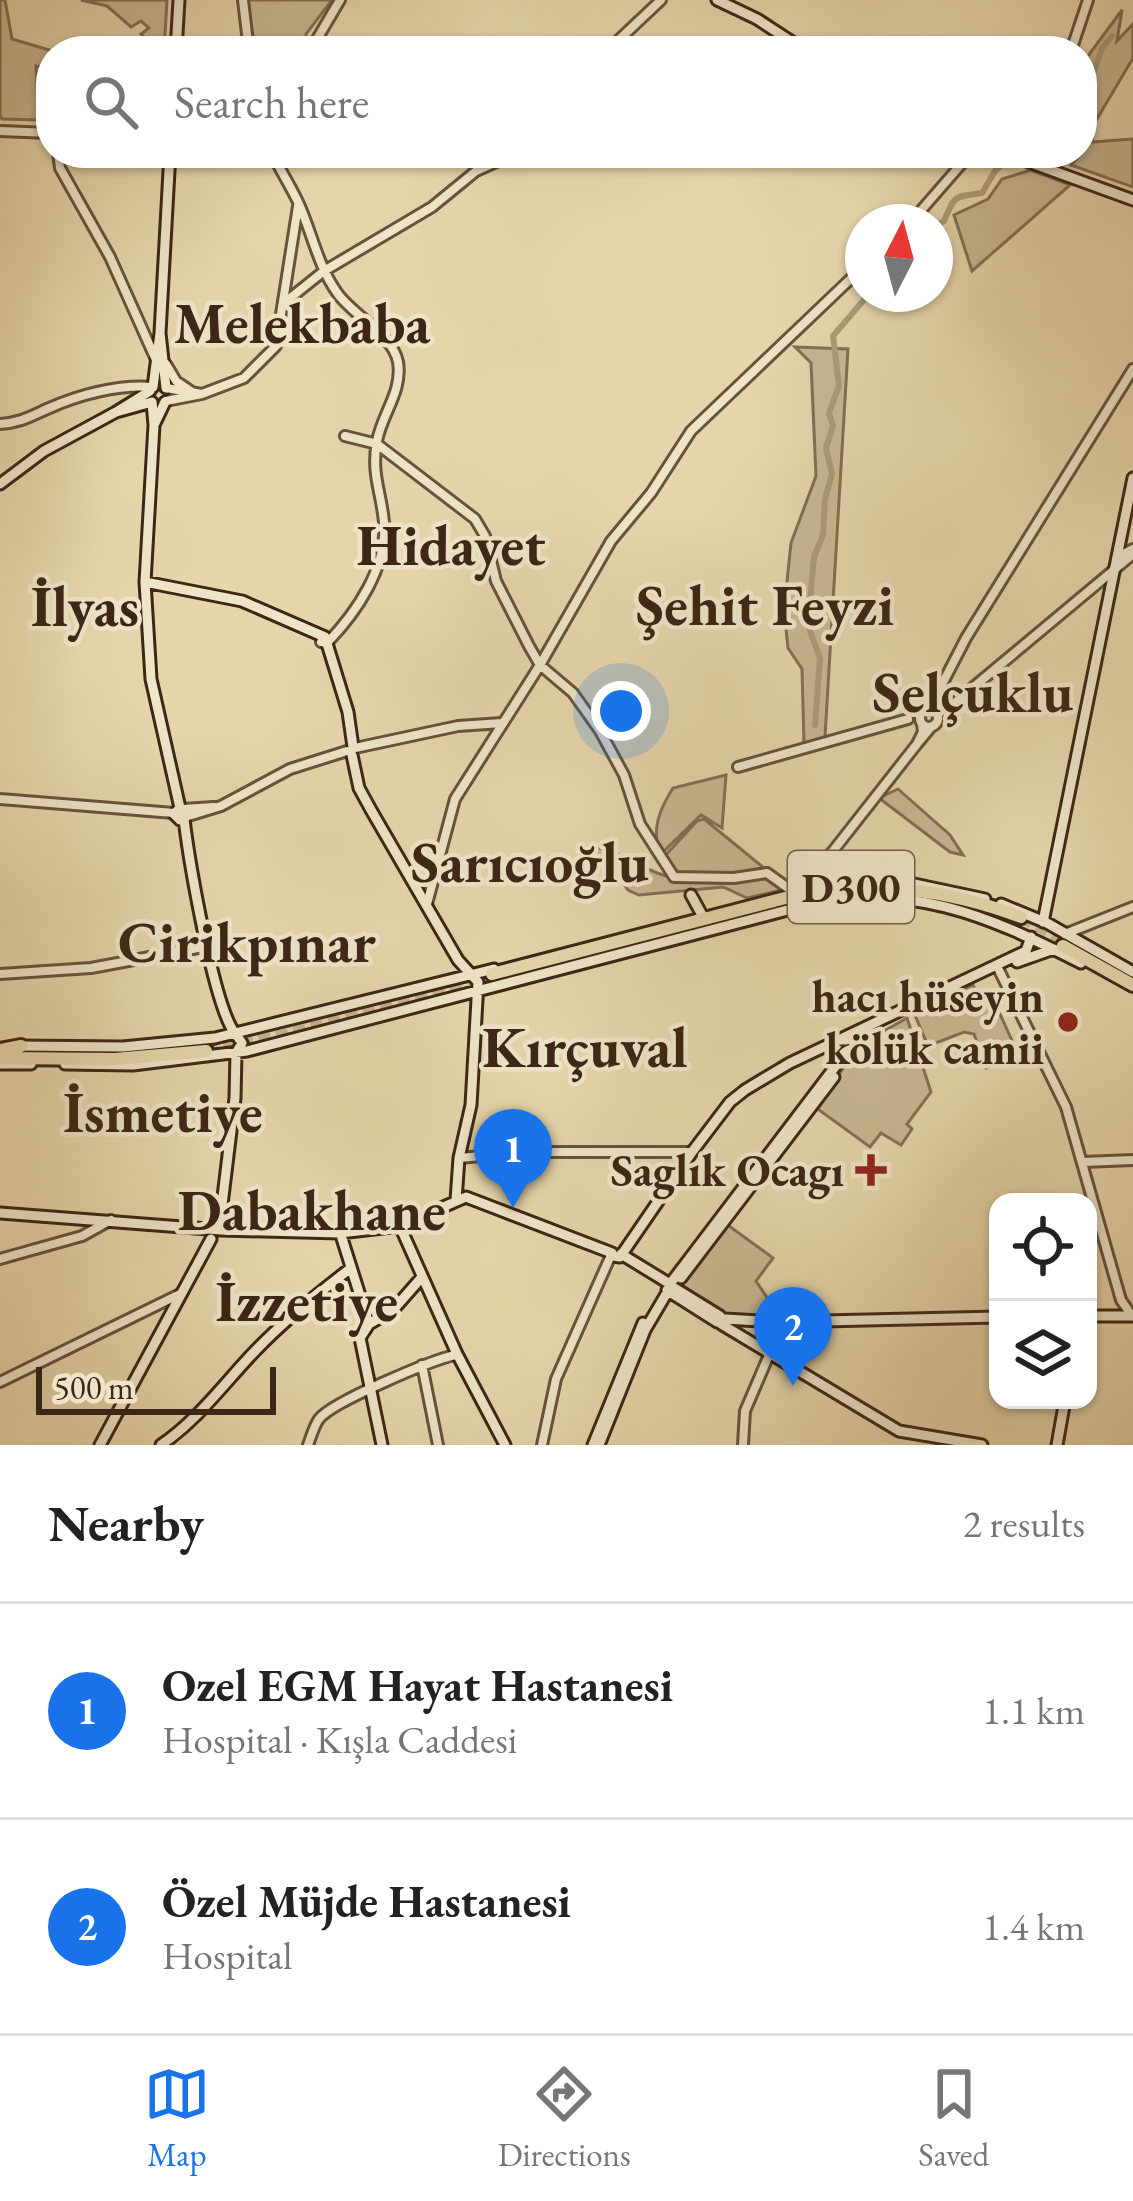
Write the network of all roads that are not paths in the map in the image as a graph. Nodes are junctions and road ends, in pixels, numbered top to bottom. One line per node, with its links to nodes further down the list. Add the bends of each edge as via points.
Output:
1 (178, 0): 8 (main road)
2 (243, 0): 9 (street)
3 (340, 0): 10 (street)
4 (661, 0): 11 (street)
5 (717, 0): 12 (main road)
6 (729, 0): 13 (main road)
7 (1088, 0): 14 (street)
8 (177, 36)
9 (247, 36)
10 (319, 36)
11 (623, 36)
12 (783, 36)
13 (790, 36)
14 (1076, 36)
15 (0, 130): 16 (street)
16 (36, 133)
17 (60, 168): 29 (street)
18 (169, 168): 29 (main road)
19 (280, 168): 24 (street)
20 (483, 168): 26 (street)
21 (958, 168): 25 (street)
22 (1051, 168): 23 (main road)
23 (1133, 198)
24 (298, 203): 26 (street); 28 (street)
25 (927, 204)
26 (324, 271): 28 (street); 38 (street, via 397,357 396,391)
27 (845, 283): 45 (street, via 691,431 611,541)
28 (284, 303): 33 (street, via 272,352 232,386)
29 (160, 360): 31 (main road); 32 (main road); 33 (street)
30 (1133, 370): 46 (street, via 966,638)
31 (166, 388): 32 (main road); 33 (street); 34 (main road)
32 (152, 393): 34 (main road); 35 (street, via 125,386); 36 (main road); 40 (main road)
33 (198, 393): 34 (street)
34 (166, 401): 36 (main road)
35 (0, 424)
36 (154, 425): 43 (main road)
37 (345, 436): 38 (street)
38 (377, 444): 44 (street, via 383,541 350,618); 45 (street, via 476,519 501,592)
39 (1133, 478): 42 (main road)
40 (0, 484)
41 (1133, 506): 42 (main road)
42 (1124, 557): 46 (street); 56 (main road); 59 (main road)
43 (145, 582): 44 (main road, via 242,602); 51 (main road, via 151,679)
44 (324, 641): 48 (main road, via 348,712)
45 (540, 665): 47 (street); 52 (street, via 600,731 640,824 674,877 772,874)
46 (929, 717): 49 (street); 52 (street, via 917,744)
47 (502, 723): 48 (street); 54 (street, via 455,799)
48 (351, 750): 51 (street, via 290,769 221,806); 54 (main road, via 359,788)
49 (739, 767)
50 (0, 799): 51 (street)
51 (179, 814): 61 (main road)
52 (794, 891): 57 (main road); 58 (main road, via 900,881 943,887)
53 (691, 895): 57 (main road)
54 (426, 905): 64 (main road)
55 (1133, 907): 60 (street)
56 (1048, 908): 58 (main road); 59 (main road)
57 (700, 917): 58 (highway, D300, via 865,886 929,890); 65 (highway, D300)
58 (1018, 921): 59 (main road, D300); 59 (main road, via 1033,932); 60 (main road, D300); 62 (main road, via 1026,951); 65 (main road, via 924,901 822,902); 65 (highway, D300, via 927,897 814,899)
59 (1047, 925): 60 (main road, D300)
60 (1062, 942): 62 (main road); 67 (highway)
61 (206, 949): 63 (street); 72 (main road)
62 (998, 968): 73 (main road); 81 (street, via 1066,1107)
63 (0, 974)
64 (464, 976): 65 (main road); 66 (main road); 68 (main road, via 476,979); 69 (main road)
65 (491, 978): 68 (main road)
66 (446, 981): 69 (main road); 71 (main road)
67 (1133, 981)
68 (476, 990): 69 (main road); 70 (main road)
69 (457, 996): 70 (main road); 75 (main road)
70 (474, 1004): 79 (main road, via 471,1106)
71 (256, 1029): 72 (main road); 75 (main road, via 248,1039)
72 (229, 1034): 74 (main road); 76 (main road, via 220,1044); 76 (main road, via 242,1043)
73 (858, 1035): 78 (main road, via 745,1090); 92 (main road)
74 (207, 1047): 76 (main road); 77 (highway); 77 (highway, via 138,1058)
75 (258, 1048): 76 (main road)
76 (231, 1053): 86 (main road, via 230,1179)
77 (0, 1055)
78 (692, 1152): 79 (street); 88 (main road)
79 (459, 1158): 82 (main road)
80 (1133, 1160): 81 (street)
81 (1083, 1162): 94 (street)
82 (463, 1197): 85 (main road); 88 (main road)
83 (0, 1212): 84 (main road)
84 (112, 1220): 86 (main road); 86 (main road); 89 (street)
85 (400, 1225): 87 (main road); 91 (main road)
86 (216, 1229): 87 (main road); 93 (main road)
87 (340, 1232): 90 (main road)
88 (614, 1253): 92 (main road); 114 (street, via 556,1379)
89 (0, 1259)
90 (351, 1268): 99 (main road); 109 (main road)
91 (421, 1278): 99 (main road); 101 (main road); 113 (main road)
92 (669, 1288): 100 (main road); 115 (main road, via 635,1336)
93 (184, 1290): 104 (street); 108 (main road)
94 (1121, 1300): 95 (street); 97 (street)
95 (1110, 1315): 96 (main road); 97 (main road)
96 (1097, 1316)
97 (1133, 1316)
98 (989, 1317): 100 (main road)
99 (369, 1324): 105 (main road, via 360,1337)
100 (736, 1328): 102 (main road)
101 (455, 1354): 103 (street); 113 (main road)
102 (769, 1355): 107 (main road); 116 (street, via 747,1405)
103 (422, 1365): 105 (street); 112 (street)
104 (0, 1382)
105 (370, 1391): 110 (street, via 320,1418); 111 (main road)
106 (1063, 1409): 119 (main road)
107 (899, 1431): 117 (main road); 118 (main road)
108 (100, 1445)
109 (161, 1445)
110 (308, 1445)
111 (382, 1445)
112 (438, 1445)
113 (504, 1445)
114 (542, 1445)
115 (596, 1445)
116 (743, 1445)
117 (917, 1445)
118 (982, 1445)
119 (1057, 1445)

